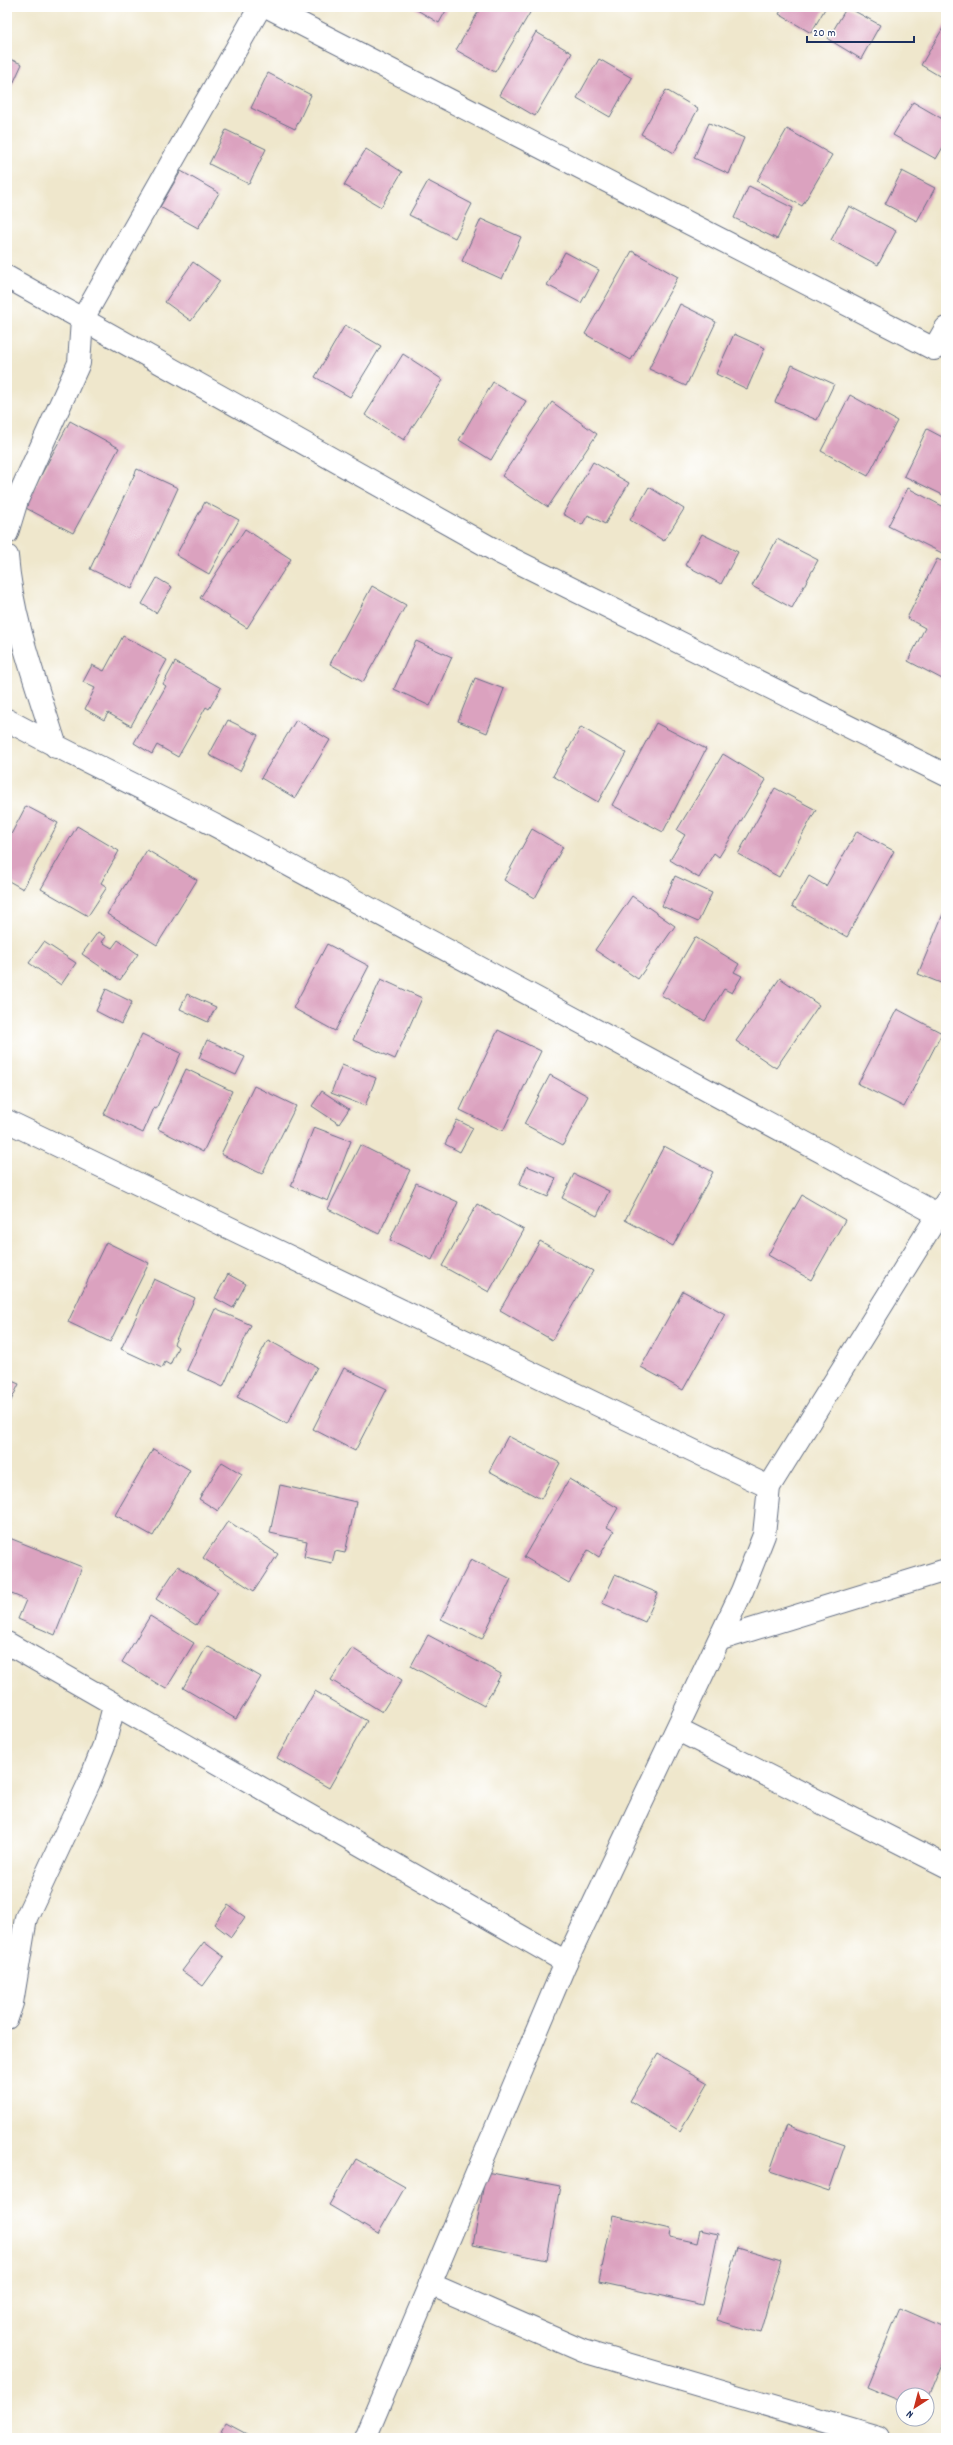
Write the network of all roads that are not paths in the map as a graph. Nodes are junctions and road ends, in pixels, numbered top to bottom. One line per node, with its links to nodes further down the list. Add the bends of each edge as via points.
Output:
1 (260, 7): 4 (street)
2 (268, 7): 6 (street)
3 (7, 277): 4 (street)
4 (82, 320): 7 (street, via 79,362 17,500); 11 (street, via 500,553)
5 (946, 328): 6 (street)
6 (940, 352)
7 (7, 533)
8 (7, 556): 10 (street, via 24,643)
9 (7, 720): 10 (street)
10 (56, 747): 13 (street, via 182,808 645,1054)
11 (946, 775)
12 (7, 1121): 14 (street)
13 (943, 1208): 14 (street)
14 (769, 1487): 16 (street, via 764,1535)
15 (946, 1570): 16 (street)
16 (721, 1639): 19 (street)
17 (7, 1643): 18 (street)
18 (114, 1706): 21 (street); 22 (street, via 104,1746 89,1783 26,1918 12,2003)
19 (678, 1730): 20 (street); 21 (street)
20 (946, 1866)
21 (566, 1962): 23 (street)
22 (7, 2018)
23 (430, 2284): 24 (street); 25 (street, via 583,2351)
24 (365, 2438)
25 (879, 2438)

